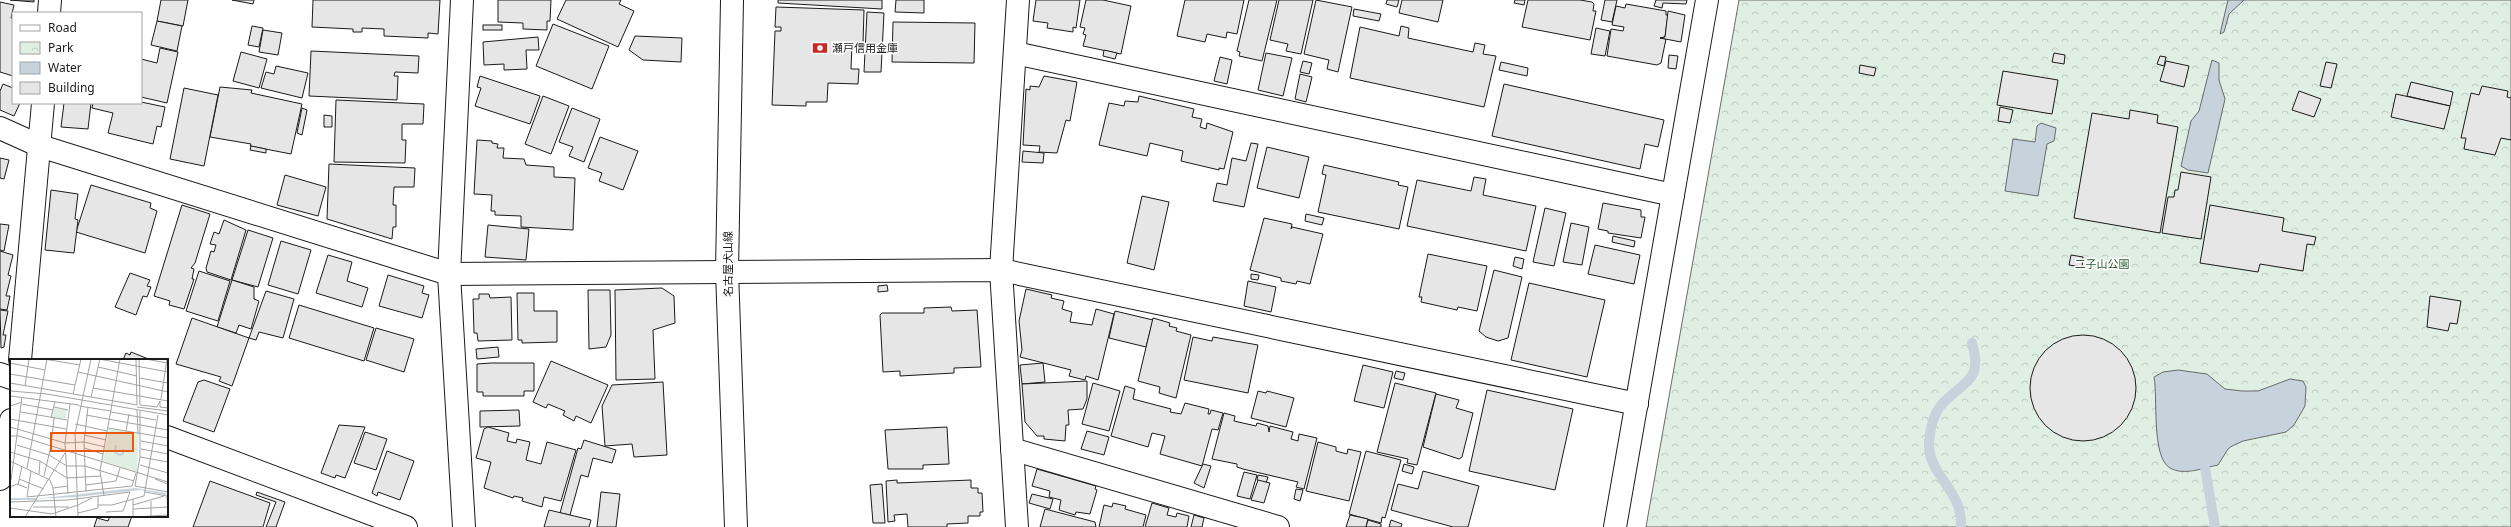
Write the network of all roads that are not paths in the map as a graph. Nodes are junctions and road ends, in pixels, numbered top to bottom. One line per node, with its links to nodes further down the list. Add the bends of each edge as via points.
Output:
1 (50, 0): 6 (street)
2 (462, 0): 14 (street)
3 (732, 0): 13 (street, 名古屋犬山線)
4 (1018, 0): 7 (street)
5 (1707, 0): 11 (street)
6 (49, 12)
7 (1015, 53): 11 (street); 12 (street)
8 (43, 104): 10 (street)
9 (0, 128): 10 (street)
10 (40, 146): 14 (street); 15 (street)
11 (1673, 195): 18 (street)
12 (1001, 270): 13 (street); 18 (street); 21 (street)
13 (727, 271): 14 (street); 25 (street, 名古屋犬山線)
14 (449, 274): 24 (street)
15 (20, 359)
16 (0, 374): 17 (street)
17 (10, 378)
18 (1637, 404): 28 (street)
19 (10, 425): 22 (street)
20 (168, 436): 23 (street)
21 (1012, 449): 26 (street); 27 (street)
22 (0, 479)
23 (406, 527)
24 (464, 527)
25 (736, 527)
26 (1016, 527)
27 (1278, 527)
28 (1615, 527)

